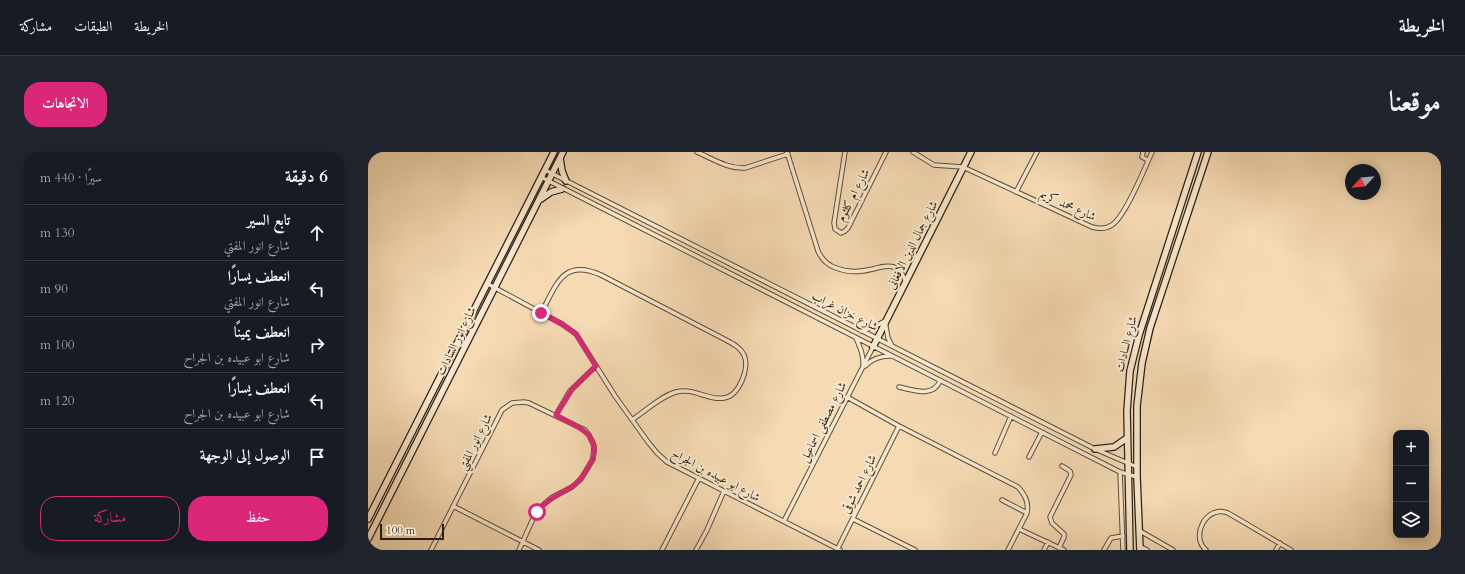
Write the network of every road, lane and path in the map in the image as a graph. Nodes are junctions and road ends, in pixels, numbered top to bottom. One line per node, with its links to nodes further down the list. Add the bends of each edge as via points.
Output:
1 (554, 152): 16 (street, شارع انور السادات)
2 (697, 152): 12 (street, via 738,168 745,168)
3 (845, 152): 4 (street, شارع ام كلثوم, via 834,223 835,229 841,233 848,228)
4 (886, 152)
5 (913, 152): 15 (street, شارع محمد كريم, via 934,164)
6 (971, 152): 15 (street, شارع جمال الدين الافغانى)
7 (1037, 152): 22 (street)
8 (1143, 152): 14 (street, via 1142,157)
9 (1152, 152): 14 (street, شارع محمد كريم)
10 (1198, 152): 47 (street, شارع السادات, via 1134,349 1128,385)
11 (1208, 152): 53 (street, شارع السادات, via 1146,342 1138,389)
12 (787, 153): 26 (street, via 823,260 846,272 881,266 894,267 902,273)
13 (562, 155): 17 (street, شارع انور السادات); 20 (street, via 562,171)
14 (1148, 160): 22 (street, شارع محمد كريم, via 1123,214 1117,222 1107,228 1092,227)
15 (963, 167): 22 (street, شارع محمد كريم); 26 (street, شارع جمال الدين الافغانى)
16 (545, 170): 17 (street, شارع خزان غراب); 18 (street, شارع انور السادات)
17 (552, 173): 19 (street, شارع انور السادات); 20 (street, شارع خزان غراب)
18 (541, 178): 19 (street, شارع خزان غراب); 27 (street, شارع انور السادات)
19 (548, 181): 21 (street, شارع خزان غراب); 23 (street, شارع انور السادات)
20 (566, 181): 24 (street, شارع خزان غراب)
21 (562, 189): 23 (street); 25 (street, شارع خزان غراب)
22 (1016, 192)
23 (539, 200): 28 (street, شارع انور السادات)
24 (696, 247): 25 (street); 31 (street, شارع خزان غراب)
25 (693, 255): 32 (street, شارع خزان غراب)
26 (906, 282): 30 (street, شارع جمال الدين الافغانى)
27 (488, 284): 28 (street, شارع ابو عبيده بن الجراح); 62 (street, شارع انور السادات)
28 (494, 287): 29 (street, شارع ابو عبيده بن الجراح); 68 (street, شارع انور السادات)
29 (541, 313): 37 (street, شارع ابو عبيده بن الجراح, via 576,334); 44 (street, via 564,274 574,269 587,269 726,340 744,354 746,369 736,392 731,396 719,399 692,391 676,392)
30 (886, 321): 31 (street); 33 (street, شارع جمال الدين الافغانى); 34 (street, via 887,334)
31 (861, 331): 33 (street, شارع خزان غراب)
32 (855, 337): 35 (street, شارع خزان غراب); 38 (street, via 861,350)
33 (877, 339): 34 (street, شارع خزان غراب); 35 (street, شارع جمال الدين الافغانى)
34 (892, 346): 48 (street, شارع خزان غراب)
35 (873, 347): 36 (street, شارع خزان غراب); 38 (street, شارع مصطفى اسماعيل)
36 (892, 356): 38 (street, via 873,360); 39 (street, شارع خزان غراب)
37 (596, 366): 42 (street, via 573,388); 44 (street, شارع ابو عبيده بن الجراح)
38 (863, 368): 41 (street, شارع مصطفى اسماعيل)
39 (940, 381): 40 (street, via 929,391); 43 (street, شارع خزان غراب)
40 (899, 387)
41 (847, 397): 45 (street); 64 (street, شارع مصطفى اسماعيل)
42 (556, 415): 60 (street, شارع انور المفتي, via 524,402 507,406 499,416); 69 (street, شارع انور المفتي, via 585,430 594,446 593,459 581,479 551,498 537,512)
43 (1011, 416): 46 (street, شارع خزان غراب); 49 (street)
44 (632, 420): 57 (street, شارع ابو عبيده بن الجراح, via 667,462)
45 (898, 426): 61 (street, via 1018,487 1026,498); 63 (street, شارع احمد شوقى)
46 (1042, 432): 50 (street); 54 (street, شارع خزان غراب)
47 (1127, 438): 48 (street, via 1114,446); 51 (street, شارع السادات)
48 (1095, 449): 51 (street, شارع خزان غراب)
49 (995, 453)
50 (1029, 457)
51 (1127, 463): 53 (street, شارع خزان غراب); 55 (street, شارع السادات)
52 (1062, 466): 72 (street, via 1070,471 1071,475 1050,518 1064,534)
53 (1137, 467): 56 (street, شارع السادات)
54 (1120, 472): 55 (street, شارع خزان غراب); 67 (street)
55 (1128, 475): 56 (street, شارع خزان غراب); 86 (street, شارع السادات)
56 (1137, 477): 66 (street, شارع السادات)
57 (698, 478): 58 (street, شارع ابو عبيده بن الجراح); 77 (street)
58 (724, 491): 64 (street, شارع ابو عبيده بن الجراح); 78 (street)
59 (1002, 500): 61 (street)
60 (453, 506): 69 (street); 74 (street, شارع انور المفتي)
61 (1027, 513): 65 (street)
62 (368, 519)
63 (853, 519): 79 (street, شارع احمد شوقى); 80 (street)
64 (784, 522): 79 (street, شارع ابو عبيده بن الجراح)
65 (1019, 529): 70 (street); 81 (street)
66 (1140, 531): 73 (street, شارع السادات); 88 (street)
67 (1122, 536): 84 (street, via 1111,538); 85 (street)
68 (368, 539)
69 (523, 542): 75 (street, شارع انور المفتي); 76 (street)
70 (1048, 542): 72 (street); 82 (street)
71 (1280, 543): 89 (street, via 1220,511 1212,513 1202,527 1200,543); 90 (street); 91 (street)
72 (1059, 548): 83 (street)
73 (1140, 548): 87 (street)
74 (431, 550)
75 (519, 550)
76 (539, 550)
77 (662, 550)
78 (696, 550)
79 (838, 550)
80 (915, 550)
81 (1008, 550)
82 (1044, 550)
83 (1064, 550)
84 (1104, 550)
85 (1123, 550)
86 (1130, 550)
87 (1147, 550)
88 (1173, 550)
89 (1206, 550)
90 (1276, 550)
91 (1292, 550)

